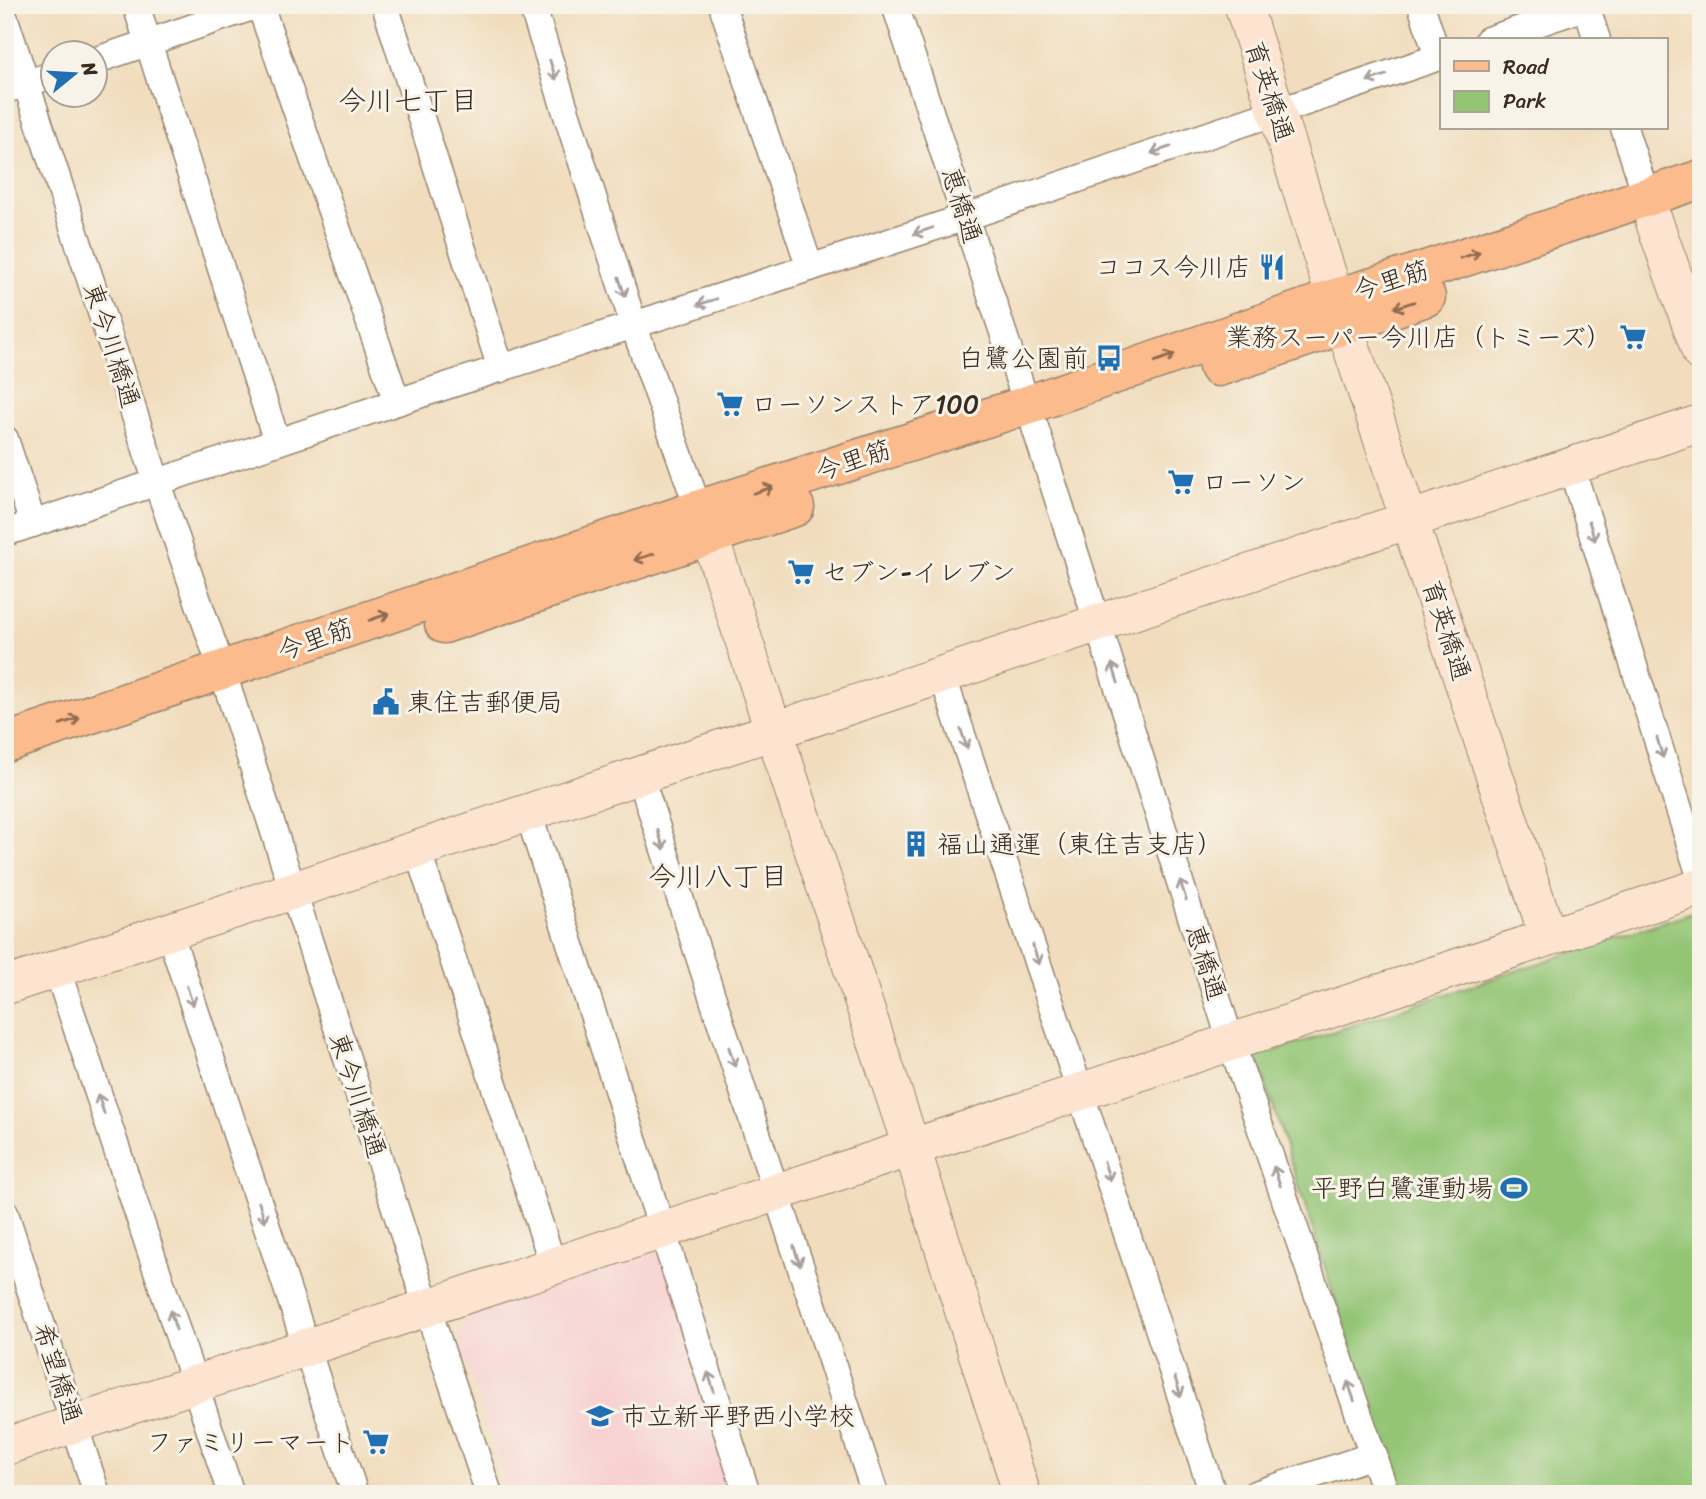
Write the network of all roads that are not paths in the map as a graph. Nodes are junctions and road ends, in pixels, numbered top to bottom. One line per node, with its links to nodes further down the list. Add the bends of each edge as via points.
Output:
1 (136, 5): 13 (street)
2 (259, 5): 13 (street); 29 (street)
3 (385, 5): 28 (street)
4 (532, 5): 26 (street, one-way to 26)
5 (722, 5): 24 (street)
6 (895, 5): 23 (street, 恵橋通)
7 (1243, 5): 18 (street, 育英橋通)
8 (1420, 5): 15 (street)
9 (1587, 6): 11 (street); 12 (street)
10 (5, 19): 17 (street, 東今川橋通)
11 (1494, 38)
12 (1596, 38)
13 (148, 43): 14 (street); 33 (street)
14 (108, 56)
15 (1440, 57): 18 (street, one-way to 18)
16 (38, 80): 17 (street)
17 (16, 87): 35 (street, 東今川橋通)
18 (1276, 111): 23 (street, one-way to 23); 25 (street, 育英橋通)
19 (1625, 130): 22 (street)
20 (1701, 179): 22 (main road, 今里筋)
21 (1701, 207): 22 (main road, 今里筋)
22 (1650, 209): 25 (main road, 今里筋); 27 (street)
23 (966, 217): 24 (street, one-way to 24); 30 (street, 恵橋通)
24 (810, 268): 26 (street, one-way to 26)
25 (1340, 311): 30 (main road, 今里筋); 36 (street, 育英橋通)
26 (634, 326): 28 (street); 37 (street)
27 (1701, 353)
28 (501, 369): 29 (street)
29 (397, 402): 33 (street)
30 (1031, 416): 37 (main road, 今里筋); 40 (street, 恵橋通)
31 (1701, 423): 34 (street)
32 (5, 439): 38 (street)
33 (277, 442): 35 (street)
34 (1571, 466): 36 (street); 49 (street, one-way to 49)
35 (157, 483): 38 (street); 42 (street, 東今川橋通)
36 (1411, 520): 40 (street); 53 (street, 育英橋通)
37 (703, 523): 42 (main road, 今里筋); 43 (street)
38 (33, 524): 39 (street)
39 (5, 533)
40 (1098, 621): 41 (street); 56 (street, 恵橋通, one-way to 40)
41 (942, 674): 43 (street); 57 (street, one-way to 57)
42 (226, 682): 44 (main road, 今里筋, one-way to 42); 45 (main road, 今里筋); 51 (street, 東今川橋通)
43 (774, 732): 46 (street); 58 (street)
44 (5, 743)
45 (5, 770)
46 (640, 776): 47 (street); 59 (street, one-way to 59)
47 (528, 812): 48 (street); 61 (street)
48 (417, 849): 51 (street); 62 (street)
49 (1701, 880)
50 (1701, 887): 53 (street)
51 (292, 891): 52 (street); 63 (street, 東今川橋通)
52 (169, 931): 54 (street); 64 (street, one-way to 64)
53 (1548, 936): 56 (street)
54 (57, 969): 55 (street); 65 (street, one-way to 54)
55 (5, 986)
56 (1231, 1042): 57 (street); 68 (street, 恵橋通, one-way to 56)
57 (1081, 1091): 58 (street); 76 (street, one-way to 76)
58 (911, 1146): 59 (street); 75 (street)
59 (776, 1191): 61 (street); 74 (street, one-way to 74)
60 (5, 1213): 66 (street, 希望橋通)
61 (661, 1229): 62 (street); 73 (street, one-way to 61)
62 (553, 1265): 63 (street)
63 (427, 1307): 64 (street); 72 (street, 東今川橋通)
64 (307, 1347): 65 (street); 71 (street)
65 (194, 1385): 66 (street); 70 (street)
66 (74, 1425): 67 (street); 69 (street, 希望橋通)
67 (5, 1447)
68 (1374, 1455): 77 (street); 78 (street, 恵橋通)
69 (97, 1494)
70 (231, 1494)
71 (355, 1494)
72 (489, 1494)
73 (747, 1494)
74 (875, 1494)
75 (1022, 1494)
76 (1213, 1494)
77 (1255, 1494)
78 (1386, 1494)

